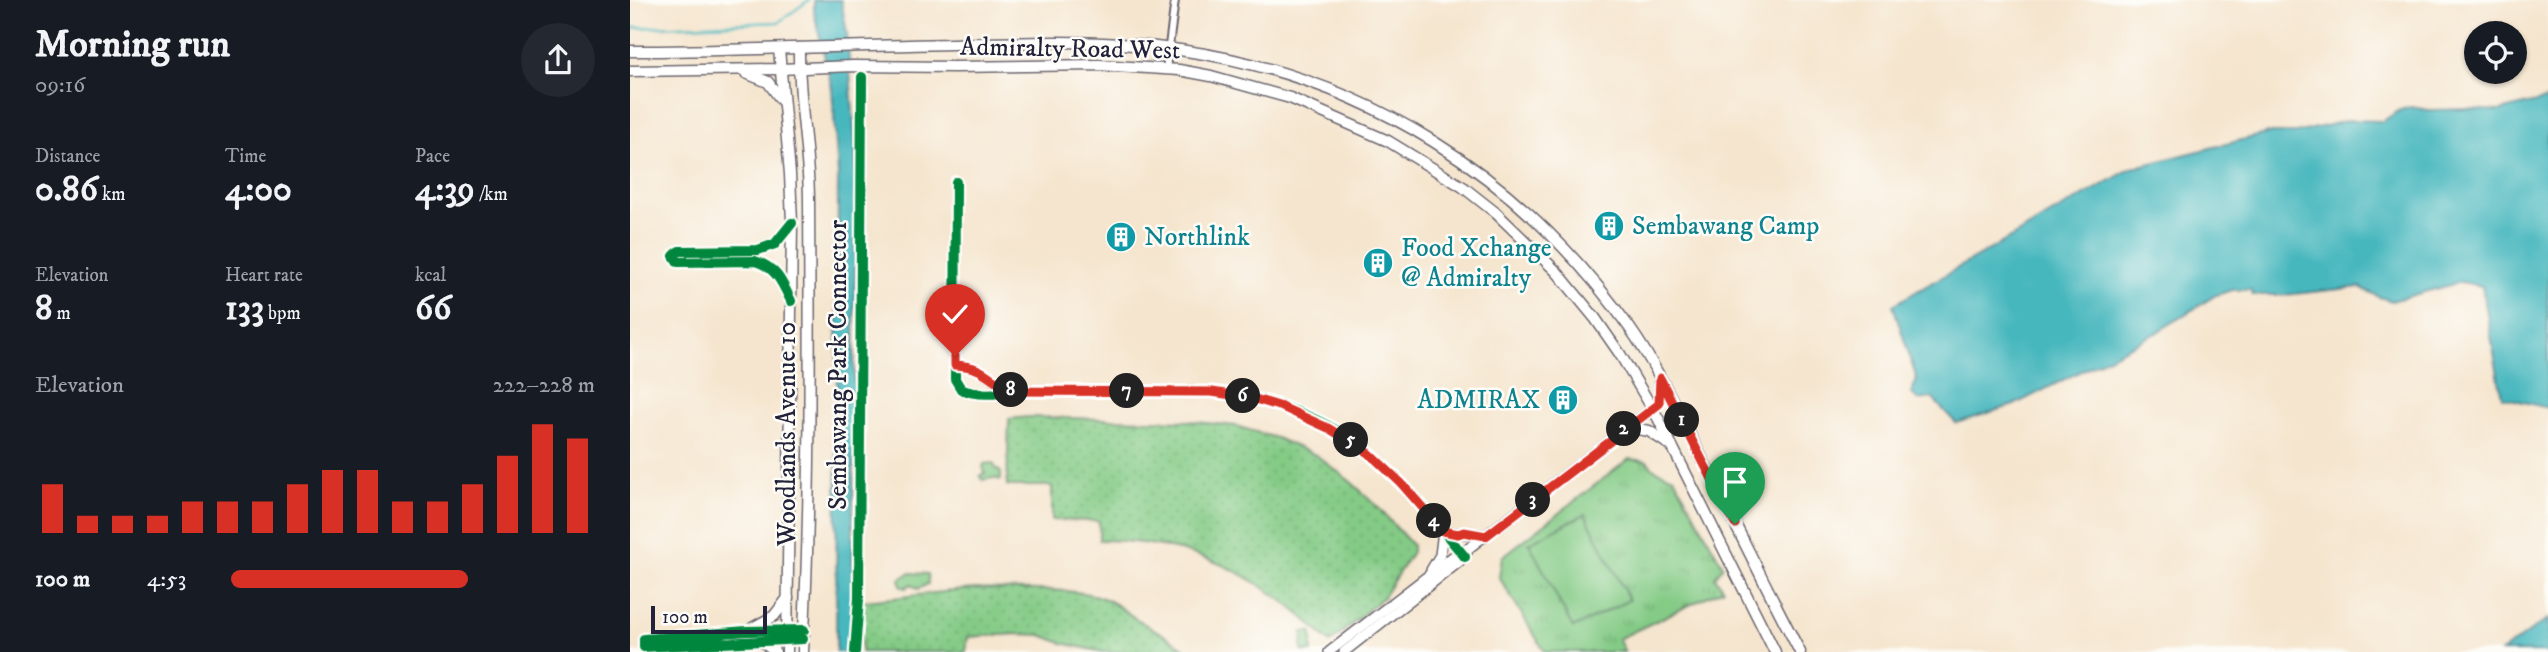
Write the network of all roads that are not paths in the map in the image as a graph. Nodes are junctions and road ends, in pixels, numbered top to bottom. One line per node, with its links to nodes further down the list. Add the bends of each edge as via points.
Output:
1 (1175, 0): 4 (street)
2 (779, 48): 3 (main road, Admiralty Road West); 5 (main road, Admiralty Road West); 7 (main road, Woodlands Avenue 10)
3 (799, 48): 4 (main road, Admiralty Road West, via 1036,42); 6 (main road, Woodlands Avenue 10)
4 (1169, 48): 8 (street); 16 (main road, Admiralty Road West, via 1242,61 1308,80 1443,146 1521,204 1553,236 1594,281)
5 (630, 51)
6 (799, 67): 7 (main road, Admiralty Road West); 8 (main road, Admiralty Road West, via 1099,65); 28 (main road, Woodlands Avenue 10, via 809,198)
7 (780, 69): 9 (main road, Admiralty Road West); 11 (main road, Woodlands Avenue 10)
8 (1166, 69): 18 (main road, Admiralty Road West, via 1260,88 1326,112 1388,141 1463,187 1526,240 1578,296 1614,345)
9 (736, 70): 10 (main road, Admiralty Road West); 11 (main road, via 762,78)
10 (630, 71)
11 (783, 102): 13 (main road, Woodlands Avenue 10)
12 (956, 181): 15 (street)
13 (792, 223): 14 (main road, Woodlands Avenue 10); 14 (street, via 775,244 758,250 679,251 674,256 678,262 766,264 781,279)
14 (791, 301): 25 (main road, Woodlands Avenue 10)
15 (955, 365): 17 (street, via 977,367 1002,387); 17 (street, via 956,384 961,389)
16 (1660, 378): 18 (main road, via 1661,398); 36 (main road, Admiralty Road West)
17 (1015, 391): 21 (street, via 1212,392 1282,407 1369,453)
18 (1651, 409): 19 (main road); 20 (main road, Admiralty Road West)
19 (1627, 427): 20 (main road, via 1649,431); 22 (main road)
20 (1674, 447): 35 (main road, Admiralty Road West)
21 (1443, 531): 22 (main road); 23 (street); 24 (main road, via 1440,555)
22 (1486, 536): 23 (main road)
23 (1465, 552): 24 (main road); 34 (main road)
24 (1429, 574): 33 (main road)
25 (789, 598): 26 (main road, via 774,616); 27 (main road, Woodlands Avenue 10)
26 (747, 631): 27 (street); 29 (street, via 644,639 644,646)
27 (787, 634): 28 (street); 29 (street); 31 (main road, Woodlands Avenue 10)
28 (804, 634): 32 (main road, Woodlands Avenue 10)
29 (754, 640): 30 (main road)
30 (775, 652)
31 (787, 652)
32 (803, 652)
33 (1329, 652)
34 (1344, 652)
35 (1775, 652)
36 (1800, 652)

